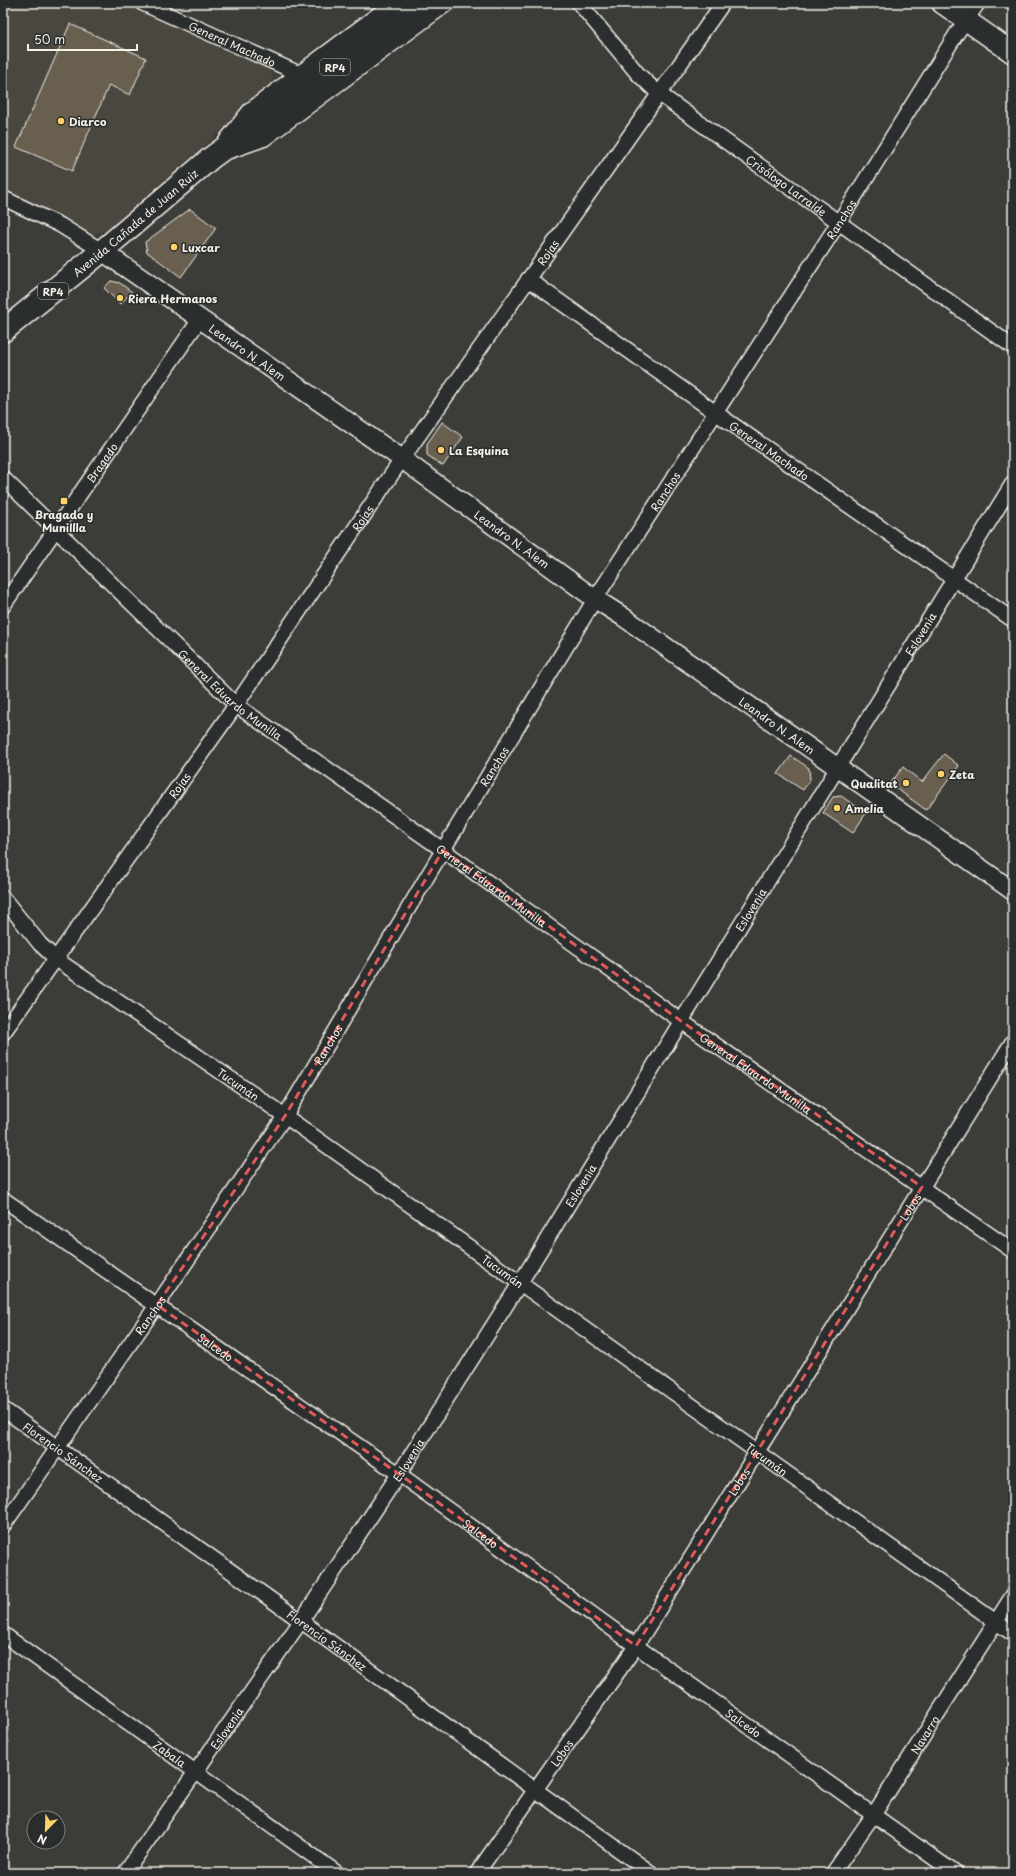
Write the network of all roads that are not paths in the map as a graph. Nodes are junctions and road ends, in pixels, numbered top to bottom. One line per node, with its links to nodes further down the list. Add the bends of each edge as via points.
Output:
1 (142, 3): 11 (street, General Machado)
2 (393, 3): 11 (street, Avenida Cañada de Juan Ruiz)
3 (422, 3): 13 (main road, Avenida Cañada de Juan Ruiz / RP4)
4 (448, 3): 13 (street, Avenida Cañada de Juan Ruiz, via 264,139)
5 (579, 3): 12 (street, Crisólogo Larralde, via 638,74)
6 (723, 3): 12 (street, Rojas)
7 (942, 3): 9 (main road)
8 (978, 3): 9 (street, Ranchos)
9 (966, 20): 10 (main road); 15 (street, Ranchos)
10 (1013, 53)
11 (300, 74): 13 (street, Avenida Cañada de Juan Ruiz, via 250,110)
12 (658, 93): 15 (street, Crisólogo Larralde); 17 (street, Rojas)
13 (211, 158): 16 (main road, Avenida Cañada de Juan Ruiz / RP4)
14 (3, 198): 16 (street, Leandro N. Alem, via 60,225)
15 (839, 222): 20 (street, Crisólogo Larralde); 21 (street, Ranchos)
16 (102, 251): 18 (street, Leandro N. Alem); 19 (main road, Avenida Cañada de Juan Ruiz / RP4)
17 (528, 279): 21 (street, General Machado); 22 (street, Rojas)
18 (200, 319): 22 (street, Leandro N. Alem); 25 (street, Bragado)
19 (3, 332)
20 (1013, 347)
21 (716, 413): 26 (street, General Machado); 27 (street, Ranchos)
22 (402, 459): 27 (street, Leandro N. Alem); 30 (street, Rojas)
23 (3, 478): 25 (street, General Eduardo Munilla)
24 (1013, 482): 26 (street, Eslovenia)
25 (56, 531): 28 (street, Bragado); 30 (street, General Eduardo Munilla)
26 (954, 578): 29 (street, General Machado); 31 (street, Eslovenia)
27 (595, 599): 31 (street, Leandro N. Alem); 32 (street, Ranchos)
28 (3, 606)
29 (1013, 620)
30 (236, 705): 32 (street, General Eduardo Munilla); 35 (street, Rojas)
31 (836, 768): 33 (street, Leandro N. Alem); 36 (street, Eslovenia)
32 (443, 850): 36 (street, General Eduardo Munilla); 39 (street, Ranchos)
33 (1013, 891)
34 (3, 898): 35 (street, Tucumán, via 40,944)
35 (56, 959): 37 (street, Rojas); 39 (street, Tucumán)
36 (681, 1021): 40 (street, General Eduardo Munilla); 43 (street, Eslovenia)
37 (3, 1033)
38 (1013, 1041): 40 (street, Lobos)
39 (285, 1116): 43 (street, Tucumán); 44 (street, Ranchos)
40 (922, 1187): 42 (street, General Eduardo Munilla); 47 (street, Lobos)
41 (3, 1199): 44 (street, Salcedo)
42 (1013, 1251)
43 (520, 1283): 47 (street, Tucumán); 48 (street, Eslovenia)
44 (157, 1305): 46 (street, Ranchos); 48 (street, Salcedo)
45 (3, 1409): 46 (street, Florencio Sánchez)
46 (59, 1447): 49 (street, Ranchos); 51 (street, Florencio Sánchez)
47 (756, 1452): 52 (street, Tucumán); 55 (street, Lobos)
48 (399, 1474): 51 (street, Eslovenia); 55 (street, Salcedo)
49 (3, 1526)
50 (1013, 1595): 52 (street, Navarro)
51 (302, 1621): 56 (street, Eslovenia); 57 (street, Florencio Sánchez)
52 (996, 1622): 54 (street, Tucumán); 58 (street, Navarro)
53 (3, 1634): 56 (street, Zabala)
54 (1013, 1634)
55 (636, 1646): 57 (street, Lobos); 58 (street, Salcedo)
56 (195, 1772): 59 (street, Eslovenia); 60 (street, Zabala)
57 (535, 1790): 61 (street, Lobos); 62 (street, Florencio Sánchez)
58 (874, 1814): 63 (street, Navarro); 64 (street, Salcedo)
59 (125, 1873)
60 (337, 1873)
61 (478, 1873)
62 (651, 1873)
63 (833, 1873)
64 (955, 1873)

